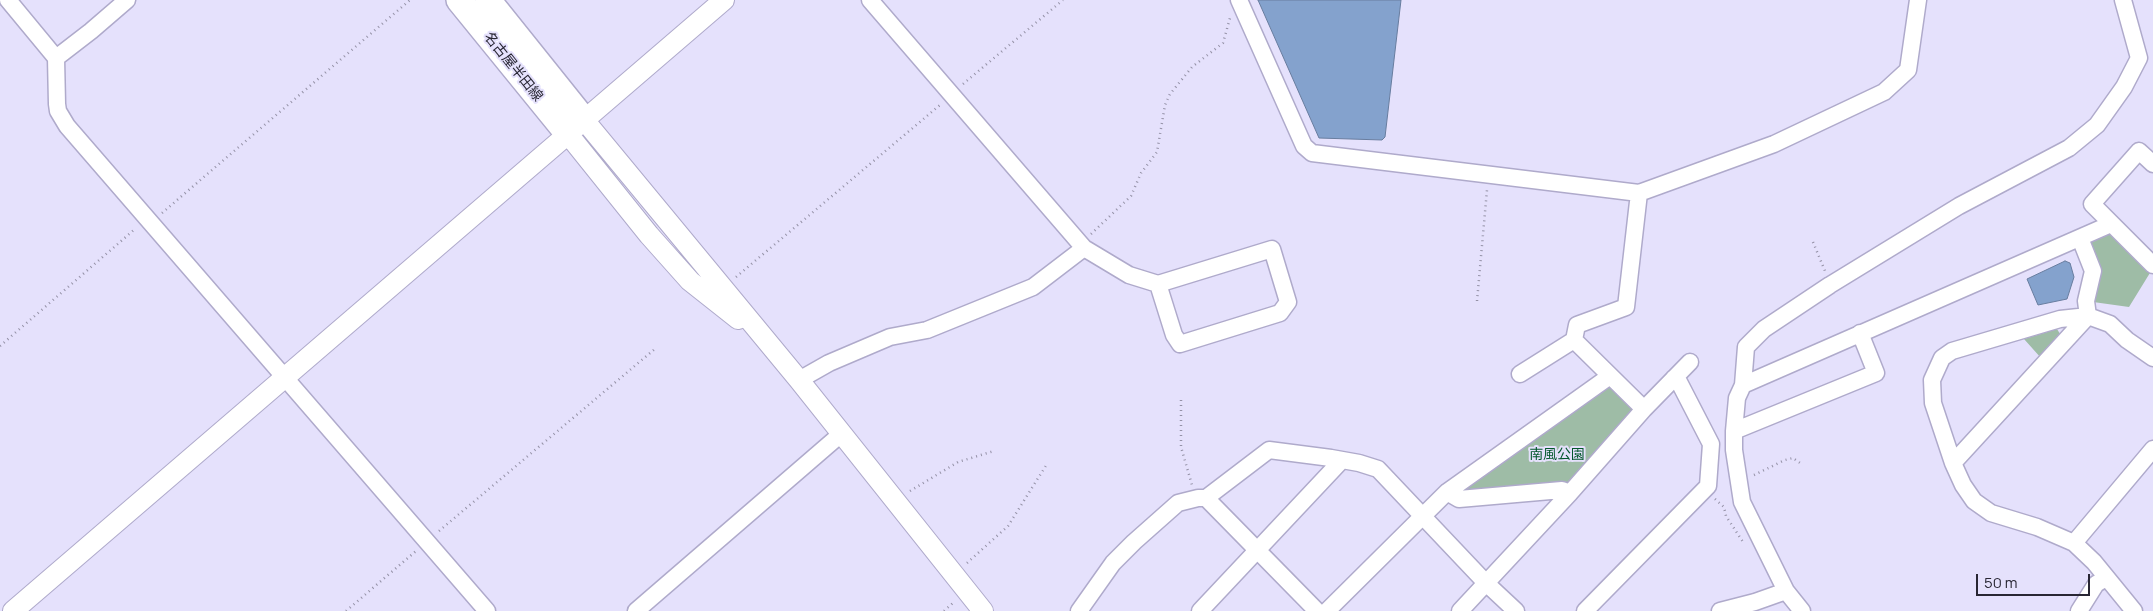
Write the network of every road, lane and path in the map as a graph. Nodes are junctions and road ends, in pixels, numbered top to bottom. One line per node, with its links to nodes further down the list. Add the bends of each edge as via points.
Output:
1 (8, 0): 12 (street)
2 (127, 0): 12 (street)
3 (410, 0): 18 (path)
4 (459, 0): 14 (main road, 名古屋半田線)
5 (488, 0): 14 (main road, 名古屋半田線)
6 (724, 0): 14 (street)
7 (870, 0): 13 (street)
8 (1063, 0): 13 (path)
9 (1918, 0): 17 (street, via 1908,70 1884,92 1774,144)
10 (2123, 0): 25 (street, via 2139,58 2124,87 2097,125 2069,148 1959,206)
11 (1235, 6): 16 (street, via 1304,146 1312,153); 22 (path, via 1222,44 1192,67 1170,94 1157,152 1141,173 1131,196 1088,237)
12 (56, 58): 18 (street, via 57,104 62,120)
13 (951, 95): 22 (street); 26 (path)
14 (577, 128): 26 (street); 36 (street, via 650,235 690,281 738,319); 38 (street)
15 (2153, 164): 19 (street, via 2139,151 2092,204)
16 (1488, 175): 17 (street); 27 (path)
17 (1639, 194): 30 (street, via 1626,307 1577,325)
18 (150, 220): 31 (path); 38 (street)
19 (2111, 224): 20 (street); 23 (street)
20 (2080, 238): 28 (street, via 2092,271 2086,302); 29 (street)
21 (1813, 242): 25 (path)
22 (1084, 248): 24 (street, via 1130,275); 36 (street, via 1033,287 927,330 890,337)
23 (2153, 266)
24 (1158, 284): 24 (street, via 1174,335 1180,344 1280,313 1288,302 1272,249)
25 (1830, 285): 40 (street, via 1764,328 1746,347)
26 (723, 288): 36 (street)
27 (1477, 301)
28 (2088, 316): 33 (street, via 2110,324); 48 (street); 48 (street, via 2060,319 2020,330 1962,347 1942,358 1936,369 1933,404)
29 (1860, 334): 40 (street); 43 (street, via 1876,374)
30 (1574, 340): 35 (street); 37 (street)
31 (0, 346)
32 (656, 348): 58 (path)
33 (2153, 358)
34 (1690, 362): 39 (street)
35 (1520, 374)
36 (794, 375): 44 (street)
37 (1610, 376): 42 (street); 53 (street)
38 (286, 377): 58 (street); 66 (street)
39 (1674, 378): 42 (street); 52 (street, via 1711,444 1708,486)
40 (1743, 385): 43 (street, via 1737,398)
41 (1181, 400): 55 (path, via 1181,448 1187,471)
42 (1644, 409): 54 (street)
43 (1734, 431): 51 (street)
44 (841, 434): 56 (street); 69 (street)
45 (2153, 449): 59 (street)
46 (994, 451): 56 (path, via 950,466)
47 (1342, 460): 55 (street, via 1269,450); 57 (street, via 1378,469); 61 (street)
48 (1953, 462): 59 (street, via 1974,501 1991,513)
49 (1800, 463): 51 (path, via 1793,458 1785,460)
50 (1047, 464): 62 (path, via 1008,526)
51 (1739, 482): 65 (street, via 1742,502)
52 (1705, 489): 60 (path, via 1724,507 1726,516); 77 (street)
53 (1447, 492): 54 (street, via 1459,499 1562,490); 57 (street)
54 (1570, 493): 64 (street)
55 (1202, 498): 61 (street); 71 (street, via 1178,503 1134,542 1113,563)
56 (894, 500): 62 (street)
57 (1422, 516): 64 (street); 74 (street)
58 (427, 541): 67 (path); 68 (street)
59 (2074, 543): 63 (street)
60 (1747, 549)
61 (1257, 550): 72 (street); 73 (street)
62 (954, 575): 70 (street)
63 (2106, 578): 80 (street, via 2096,584); 81 (street)
64 (1486, 583): 75 (street); 76 (street)
65 (1786, 591): 78 (street); 79 (street)
66 (13, 611)
67 (346, 611)
68 (487, 611)
69 (636, 611)
70 (983, 611)
71 (1079, 611)
72 (1200, 611)
73 (1317, 611)
74 (1327, 611)
75 (1460, 611)
76 (1516, 611)
77 (1585, 611)
78 (1720, 611)
79 (1802, 611)
80 (2079, 611)
81 (2134, 611)

